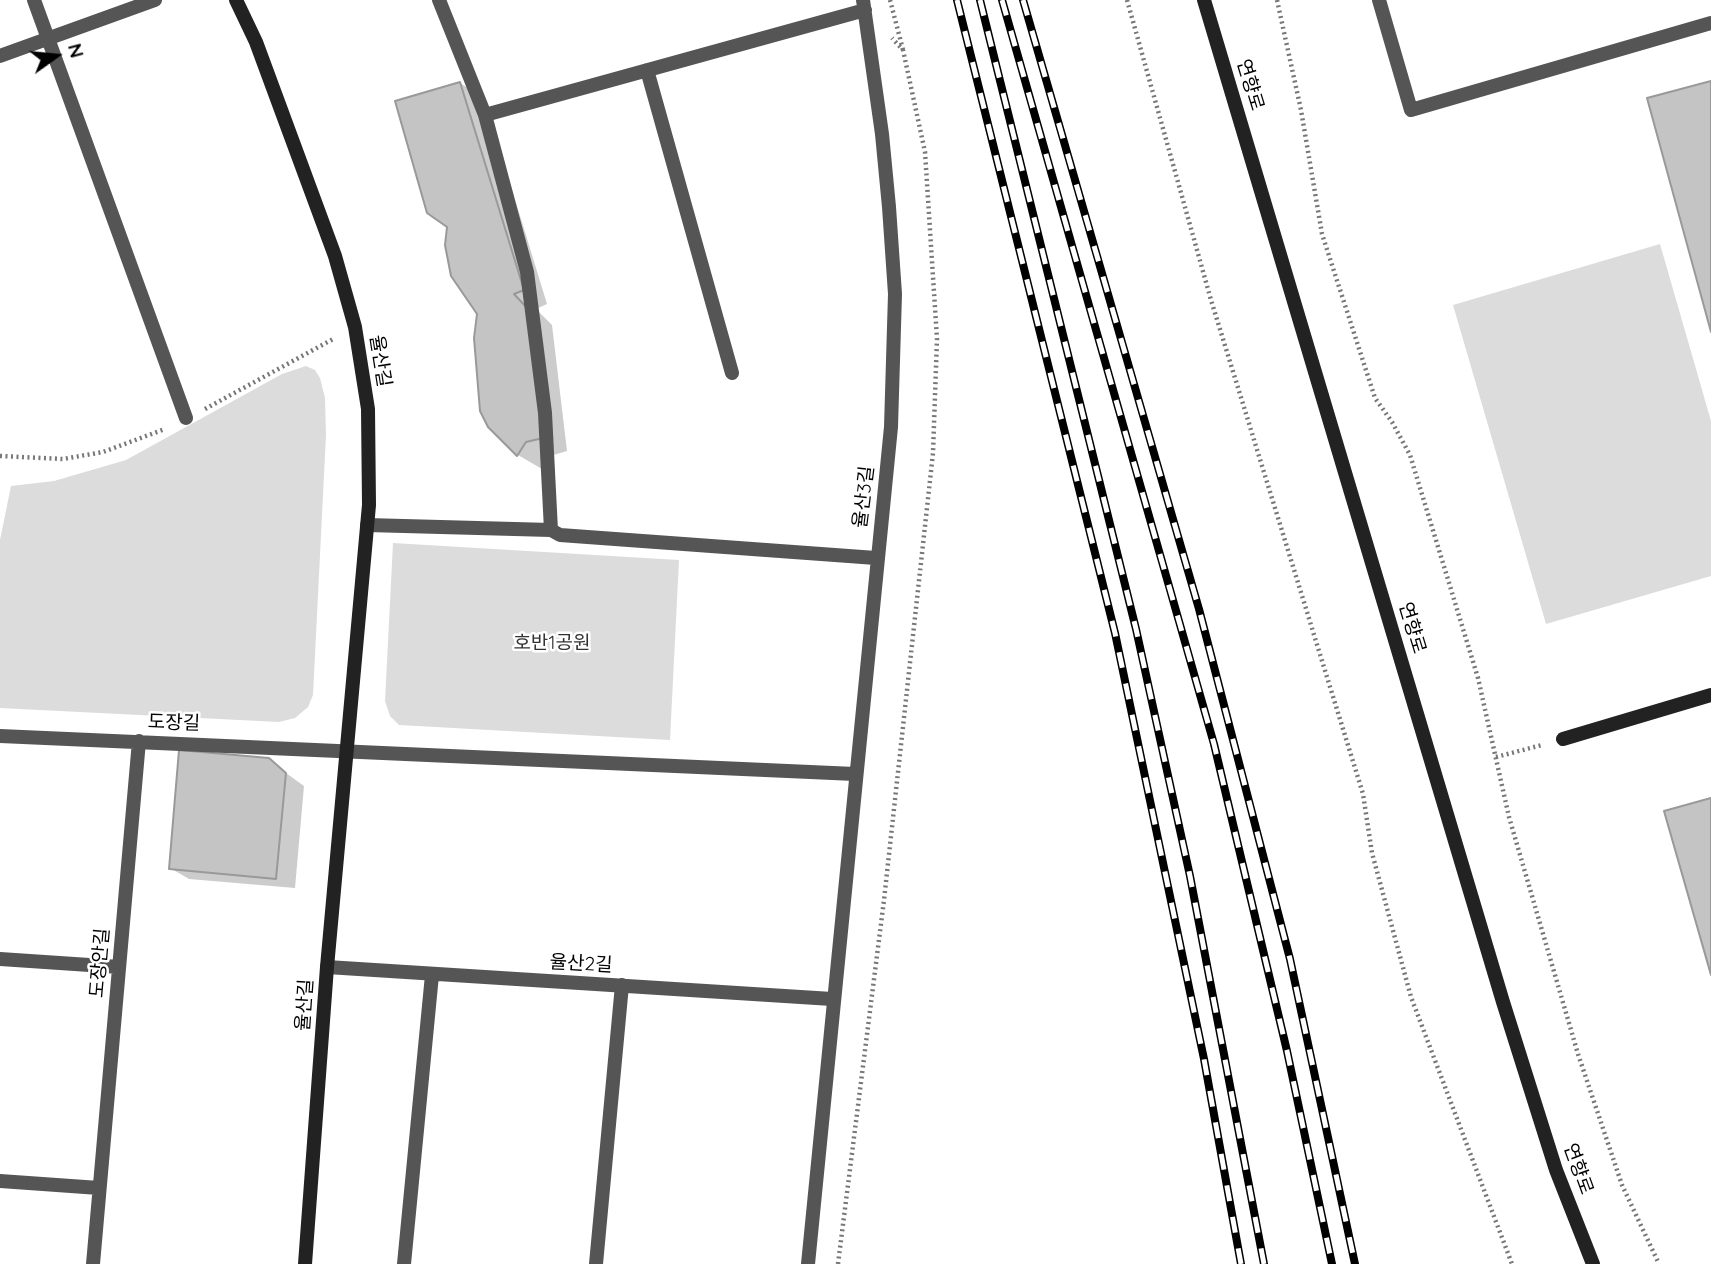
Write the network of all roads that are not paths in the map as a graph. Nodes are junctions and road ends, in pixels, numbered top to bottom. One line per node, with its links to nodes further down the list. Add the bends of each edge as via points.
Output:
1 (34, 0): 9 (street)
2 (155, 0): 9 (street)
3 (236, 0): 15 (street, 율산길, via 331,243 352,314 368,409)
4 (439, 0): 12 (street)
5 (1204, 0): 37 (street, 연향로, via 1503,1002 1556,1170)
6 (1378, 0): 8 (street, via 1410,110)
7 (864, 5): 11 (street); 17 (street, 율산3길, via 884,146 895,294 891,427)
8 (1711, 23)
9 (48, 40): 10 (street); 14 (street)
10 (0, 56)
11 (647, 70): 12 (street); 13 (street)
12 (485, 115): 16 (street, via 532,305 545,413)
13 (732, 373)
14 (186, 418)
15 (367, 525): 16 (street); 22 (street, 율산길)
16 (551, 530): 17 (street, via 560,535)
17 (876, 558): 23 (street, 율산3길)
18 (1711, 695): 20 (street)
19 (0, 736): 21 (street, 도장길)
20 (1563, 739)
21 (139, 741): 22 (street, 도장길); 25 (street, 도장안길)
22 (347, 749): 23 (street); 26 (street, 율산길)
23 (855, 774): 29 (street, 율산3길)
24 (0, 960): 25 (street)
25 (118, 967): 31 (street, 도장안길)
26 (327, 967): 27 (street, 율산2길); 33 (street, 율산길)
27 (432, 975): 28 (street, 율산2길); 34 (street)
28 (622, 985): 29 (street, 율산2길); 35 (street)
29 (832, 999): 36 (street, 율산3길)
30 (0, 1181): 31 (street)
31 (99, 1188): 32 (street, 도장안길)
32 (93, 1264)
33 (304, 1264)
34 (404, 1264)
35 (596, 1264)
36 (808, 1264)
37 (1593, 1264)

